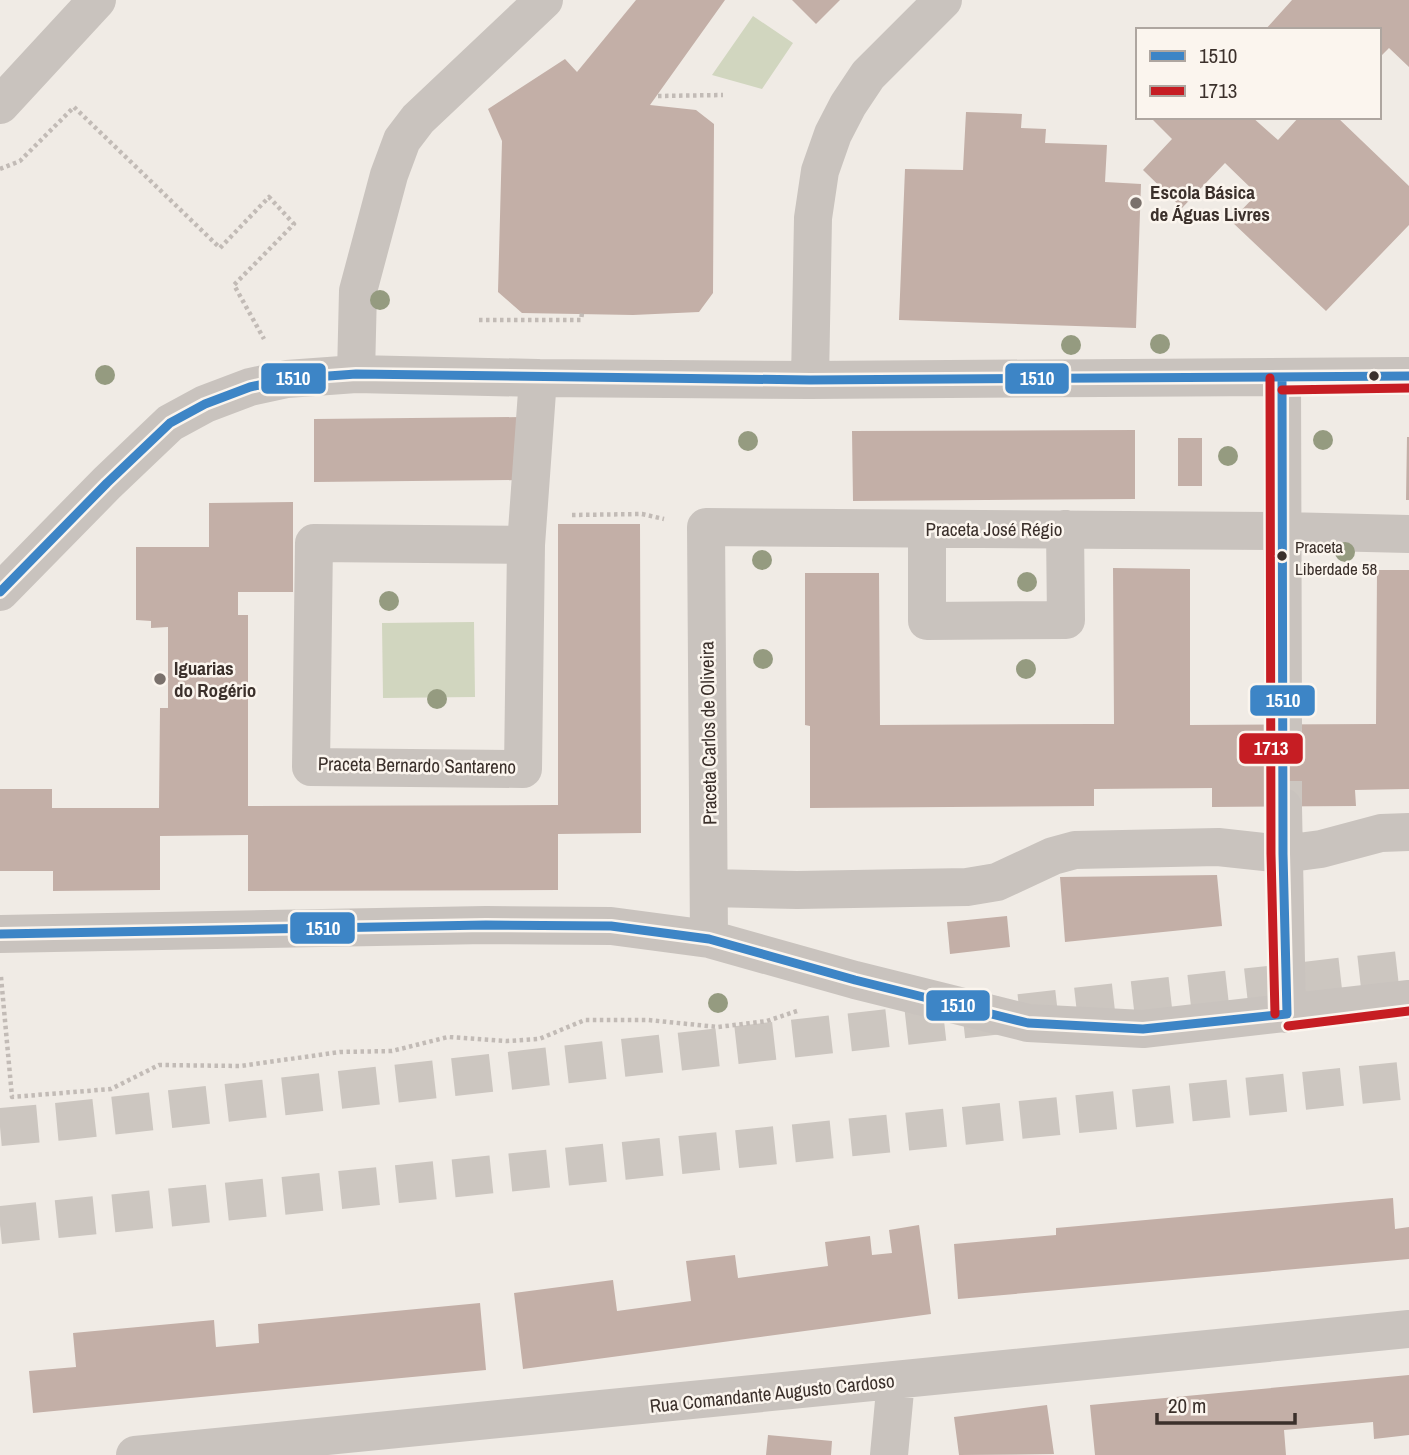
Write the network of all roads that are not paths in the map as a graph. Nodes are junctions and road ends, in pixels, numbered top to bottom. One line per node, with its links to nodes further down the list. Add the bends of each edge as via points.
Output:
1 (97, 0): 4 (street)
2 (544, 0): 5 (street, via 418,119 402,141 358,291)
3 (943, 0): 9 (street, via 868,75 832,134 820,171 813,218)
4 (0, 105)
5 (356, 374): 7 (street); 16 (street, via 250,387 170,423)
6 (1409, 376): 8 (street)
7 (538, 378): 9 (street); 15 (street, Praceta Bernardo Santareno)
8 (1282, 378): 9 (street); 13 (street)
9 (810, 380)
10 (706, 527): 11 (street, Praceta José Régio); 21 (street, Praceta Carlos de Oliveira)
11 (927, 529): 12 (street, Praceta José Régio); 12 (street, via 928,621 1066,620)
12 (1065, 529): 13 (street, Praceta José Régio)
13 (1283, 531): 14 (street, Praceta José Régio); 17 (street)
14 (1409, 534)
15 (526, 545): 15 (street, Praceta Bernardo Santareno, via 314,543 311,767 523,769)
16 (0, 592)
17 (1283, 724)
18 (1283, 807): 20 (street)
19 (1409, 832): 20 (street, via 1381,833)
20 (1283, 854): 21 (street, via 1218,847 1098,848 1064,853 997,882 967,887); 25 (street)
21 (710, 888): 23 (street, Praceta Carlos de Oliveira)
22 (0, 934): 23 (street, via 486,925 611,926)
23 (709, 939): 25 (street, via 1028,1023 1143,1029)
24 (1409, 999): 25 (street)
25 (1287, 1014)
26 (1409, 1329): 27 (street, Rua Comandante Augusto Cardoso)
27 (896, 1380): 28 (street, Rua Comandante Augusto Cardoso); 29 (street)
28 (135, 1455)
29 (889, 1455)

